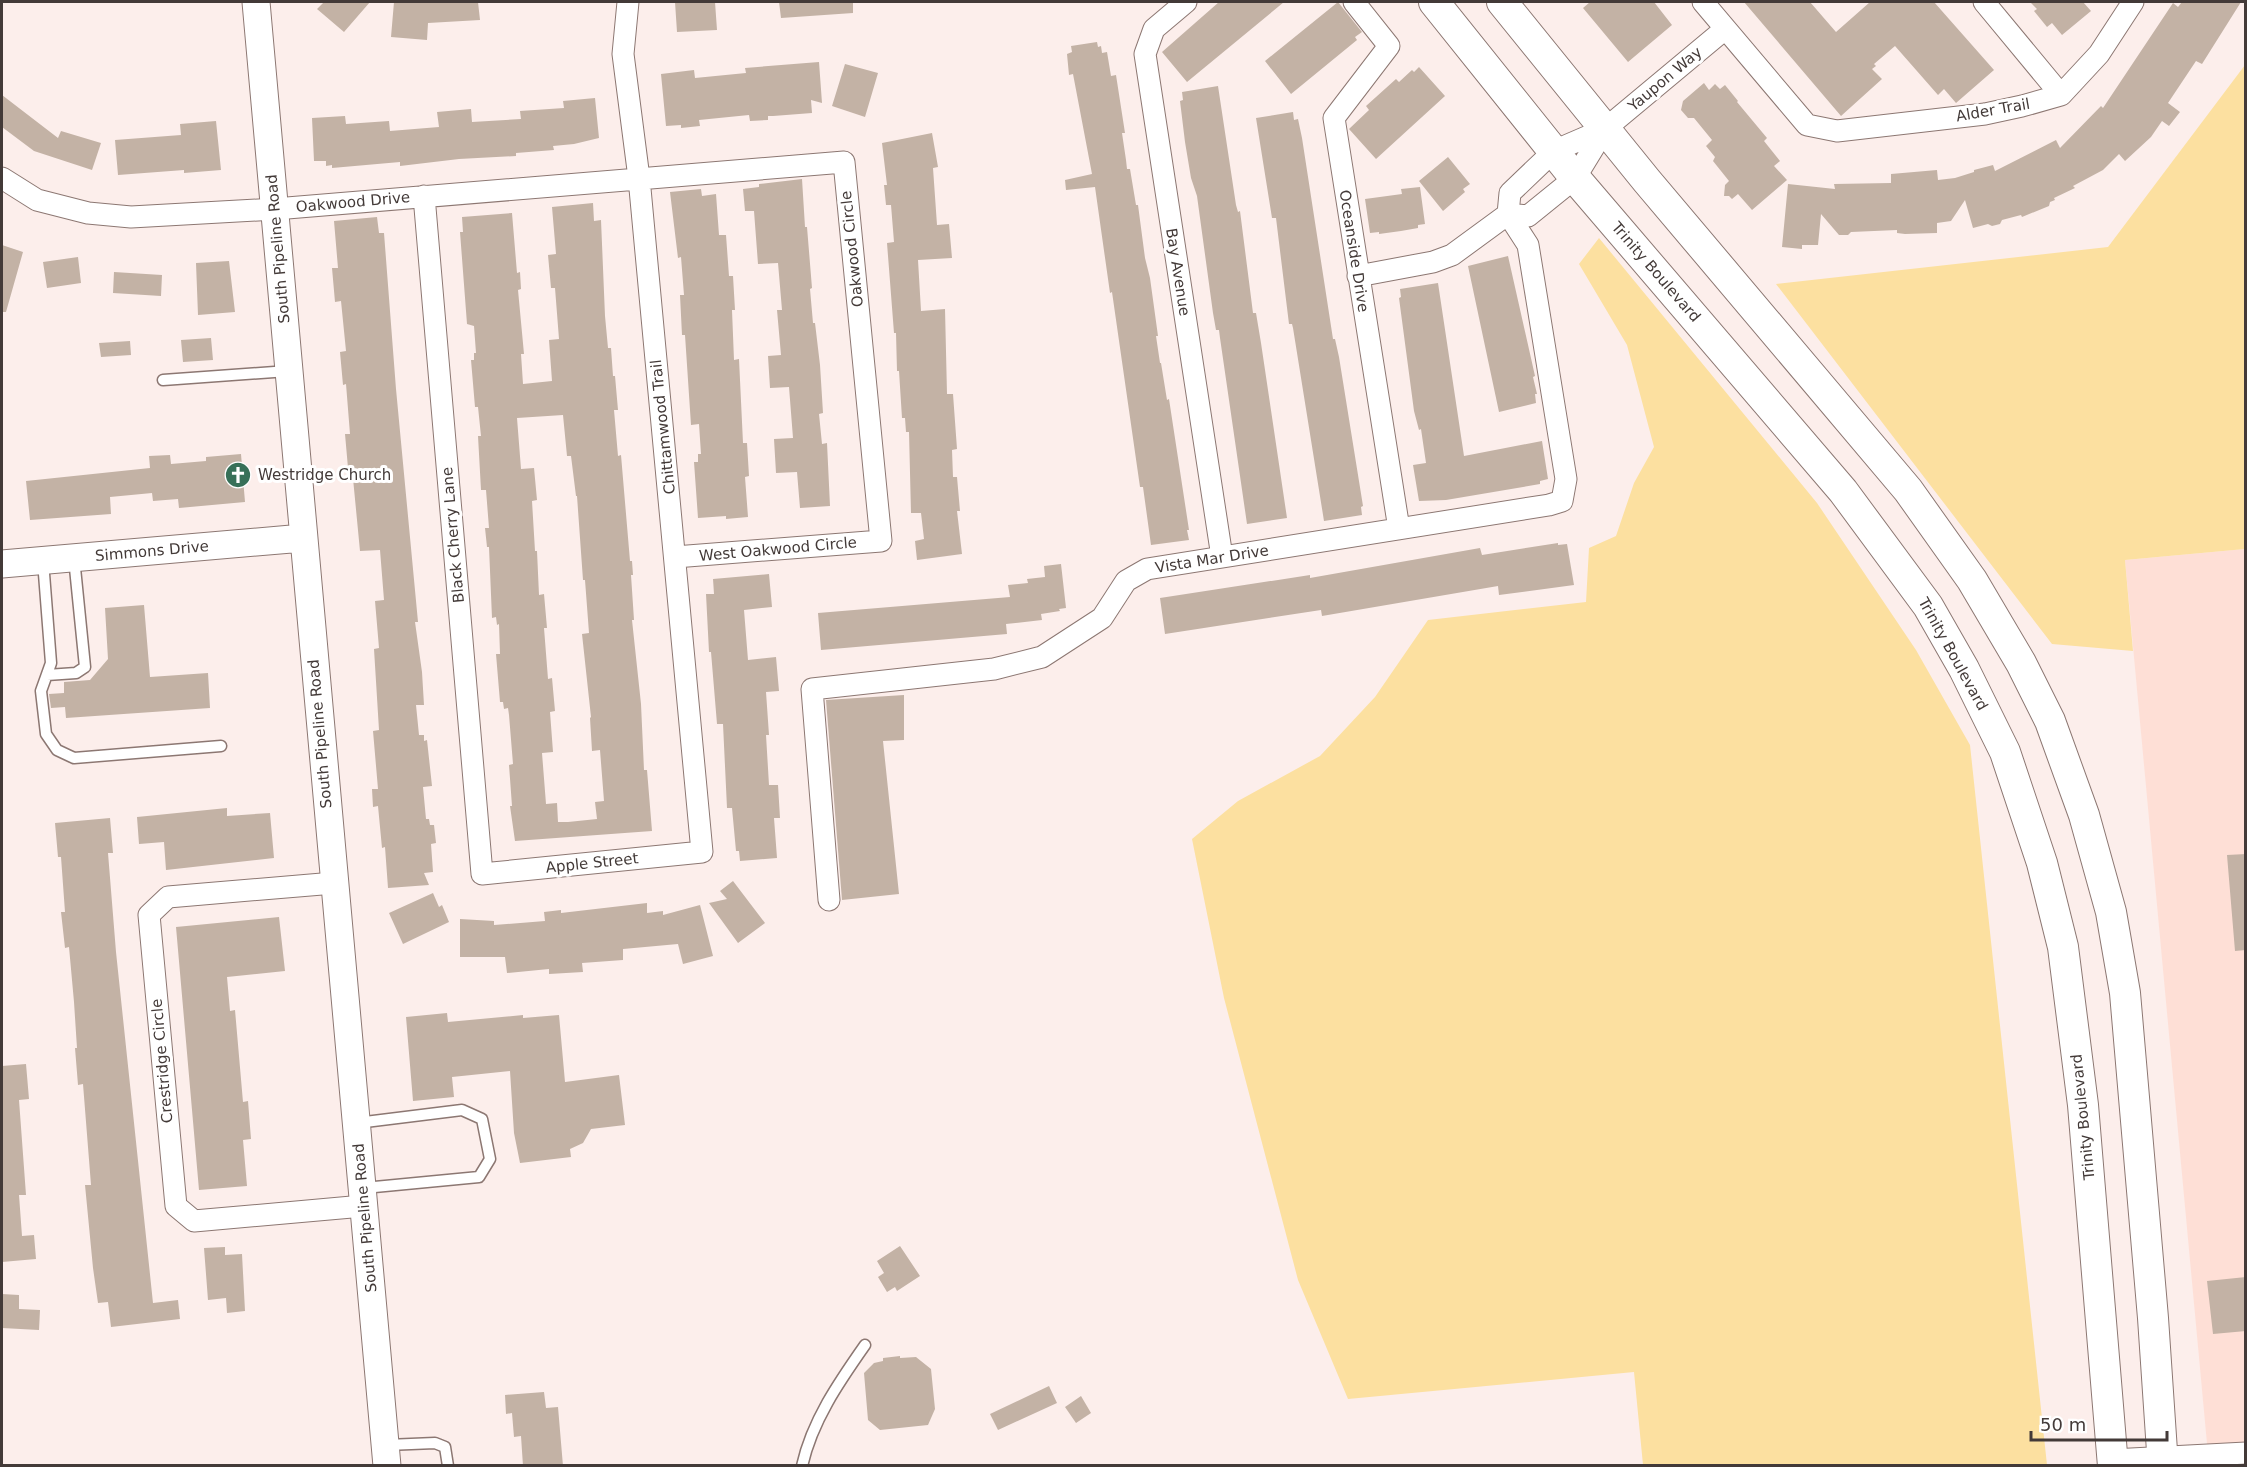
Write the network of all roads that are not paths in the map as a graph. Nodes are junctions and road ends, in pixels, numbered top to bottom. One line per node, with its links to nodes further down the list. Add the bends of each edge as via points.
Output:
1 (256, 2): 18 (street, South Pipeline Road)
2 (628, 2): 15 (street, Chittamwood Trail, via 623,54)
3 (1186, 2): 26 (street, Bay Avenue, via 1154,29 1145,54)
4 (1354, 2): 20 (street, Oceanside Drive, via 1389,46 1334,118)
5 (1434, 2): 13 (main road, Trinity Boulevard)
6 (1502, 2): 12 (main road)
7 (1703, 2): 10 (street)
8 (1984, 2): 11 (street)
9 (2133, 2): 11 (street, via 2099,54)
10 (1725, 28): 11 (street, Alder Trail, via 1807,125 1837,131 1985,114); 12 (street, Yaupon Way)
11 (2061, 95)
12 (1605, 129): 13 (street); 16 (street); 42 (main road, via 1908,490 1972,580 2050,721 2084,815 2111,912 2125,993)
13 (1554, 151): 16 (main road, Trinity Boulevard); 19 (street, via 1510,193)
14 (2, 178): 18 (street, Oakwood Drive, via 37,200 87,213 130,217)
15 (639, 178): 17 (street, Oakwood Drive); 25 (street, Oakwood Circle, via 844,162); 28 (street, Chittamwood Trail)
16 (1575, 178): 19 (street, via 1528,216); 43 (main road, Trinity Boulevard, via 1843,491 1928,606 2005,752 2042,863 2063,947 2083,1105)
17 (424, 196): 18 (street, Oakwood Drive); 34 (street, Black Cherry Lane)
18 (275, 209): 21 (street, South Pipeline Road)
19 (1508, 214): 20 (street, via 1452,255); 23 (street, Vista Mar Drive, via 1528,244 1566,478 1562,501)
20 (1358, 276): 23 (street, Oceanside Drive)
21 (288, 370): 22 (lane); 24 (street, South Pipeline Road)
22 (163, 380)
23 (1398, 529): 26 (street, Vista Mar Drive)
24 (303, 538): 27 (street, Simmons Drive); 35 (street, South Pipeline Road)
25 (881, 541): 28 (street, West Oakwood Circle)
26 (1222, 557): 36 (street, Vista Mar Drive, via 1147,569 1126,581 1102,618 1042,657 994,669 812,689)
27 (74, 558): 29 (street, Simmons Drive); 31 (lane, via 85,667 76,674)
28 (675, 558): 33 (street, Chittamwood Trail)
29 (43, 561): 30 (street, Simmons Drive); 31 (lane, via 51,663)
30 (2, 564)
31 (47, 675): 32 (lane, via 41,692 46,734 57,750 74,758)
32 (221, 746)
33 (702, 852): 34 (street, Apple Street)
34 (482, 874)
35 (334, 883): 37 (street, South Pipeline Road); 38 (street, Crestridge Circle, via 168,897 149,915 157,1008 176,1206 194,1221)
36 (829, 900)
37 (357, 1123): 38 (street, South Pipeline Road); 38 (lane, via 462,1110 482,1119 490,1159 479,1177)
38 (362, 1197): 41 (street, South Pipeline Road)
39 (865, 1345): 45 (lane, via 835,1388)
40 (2246, 1453): 42 (street)
41 (386, 1455): 44 (lane, via 435,1443 445,1447)
42 (2163, 1461): 43 (street)
43 (2112, 1463)
44 (448, 1466)
45 (802, 1466)

